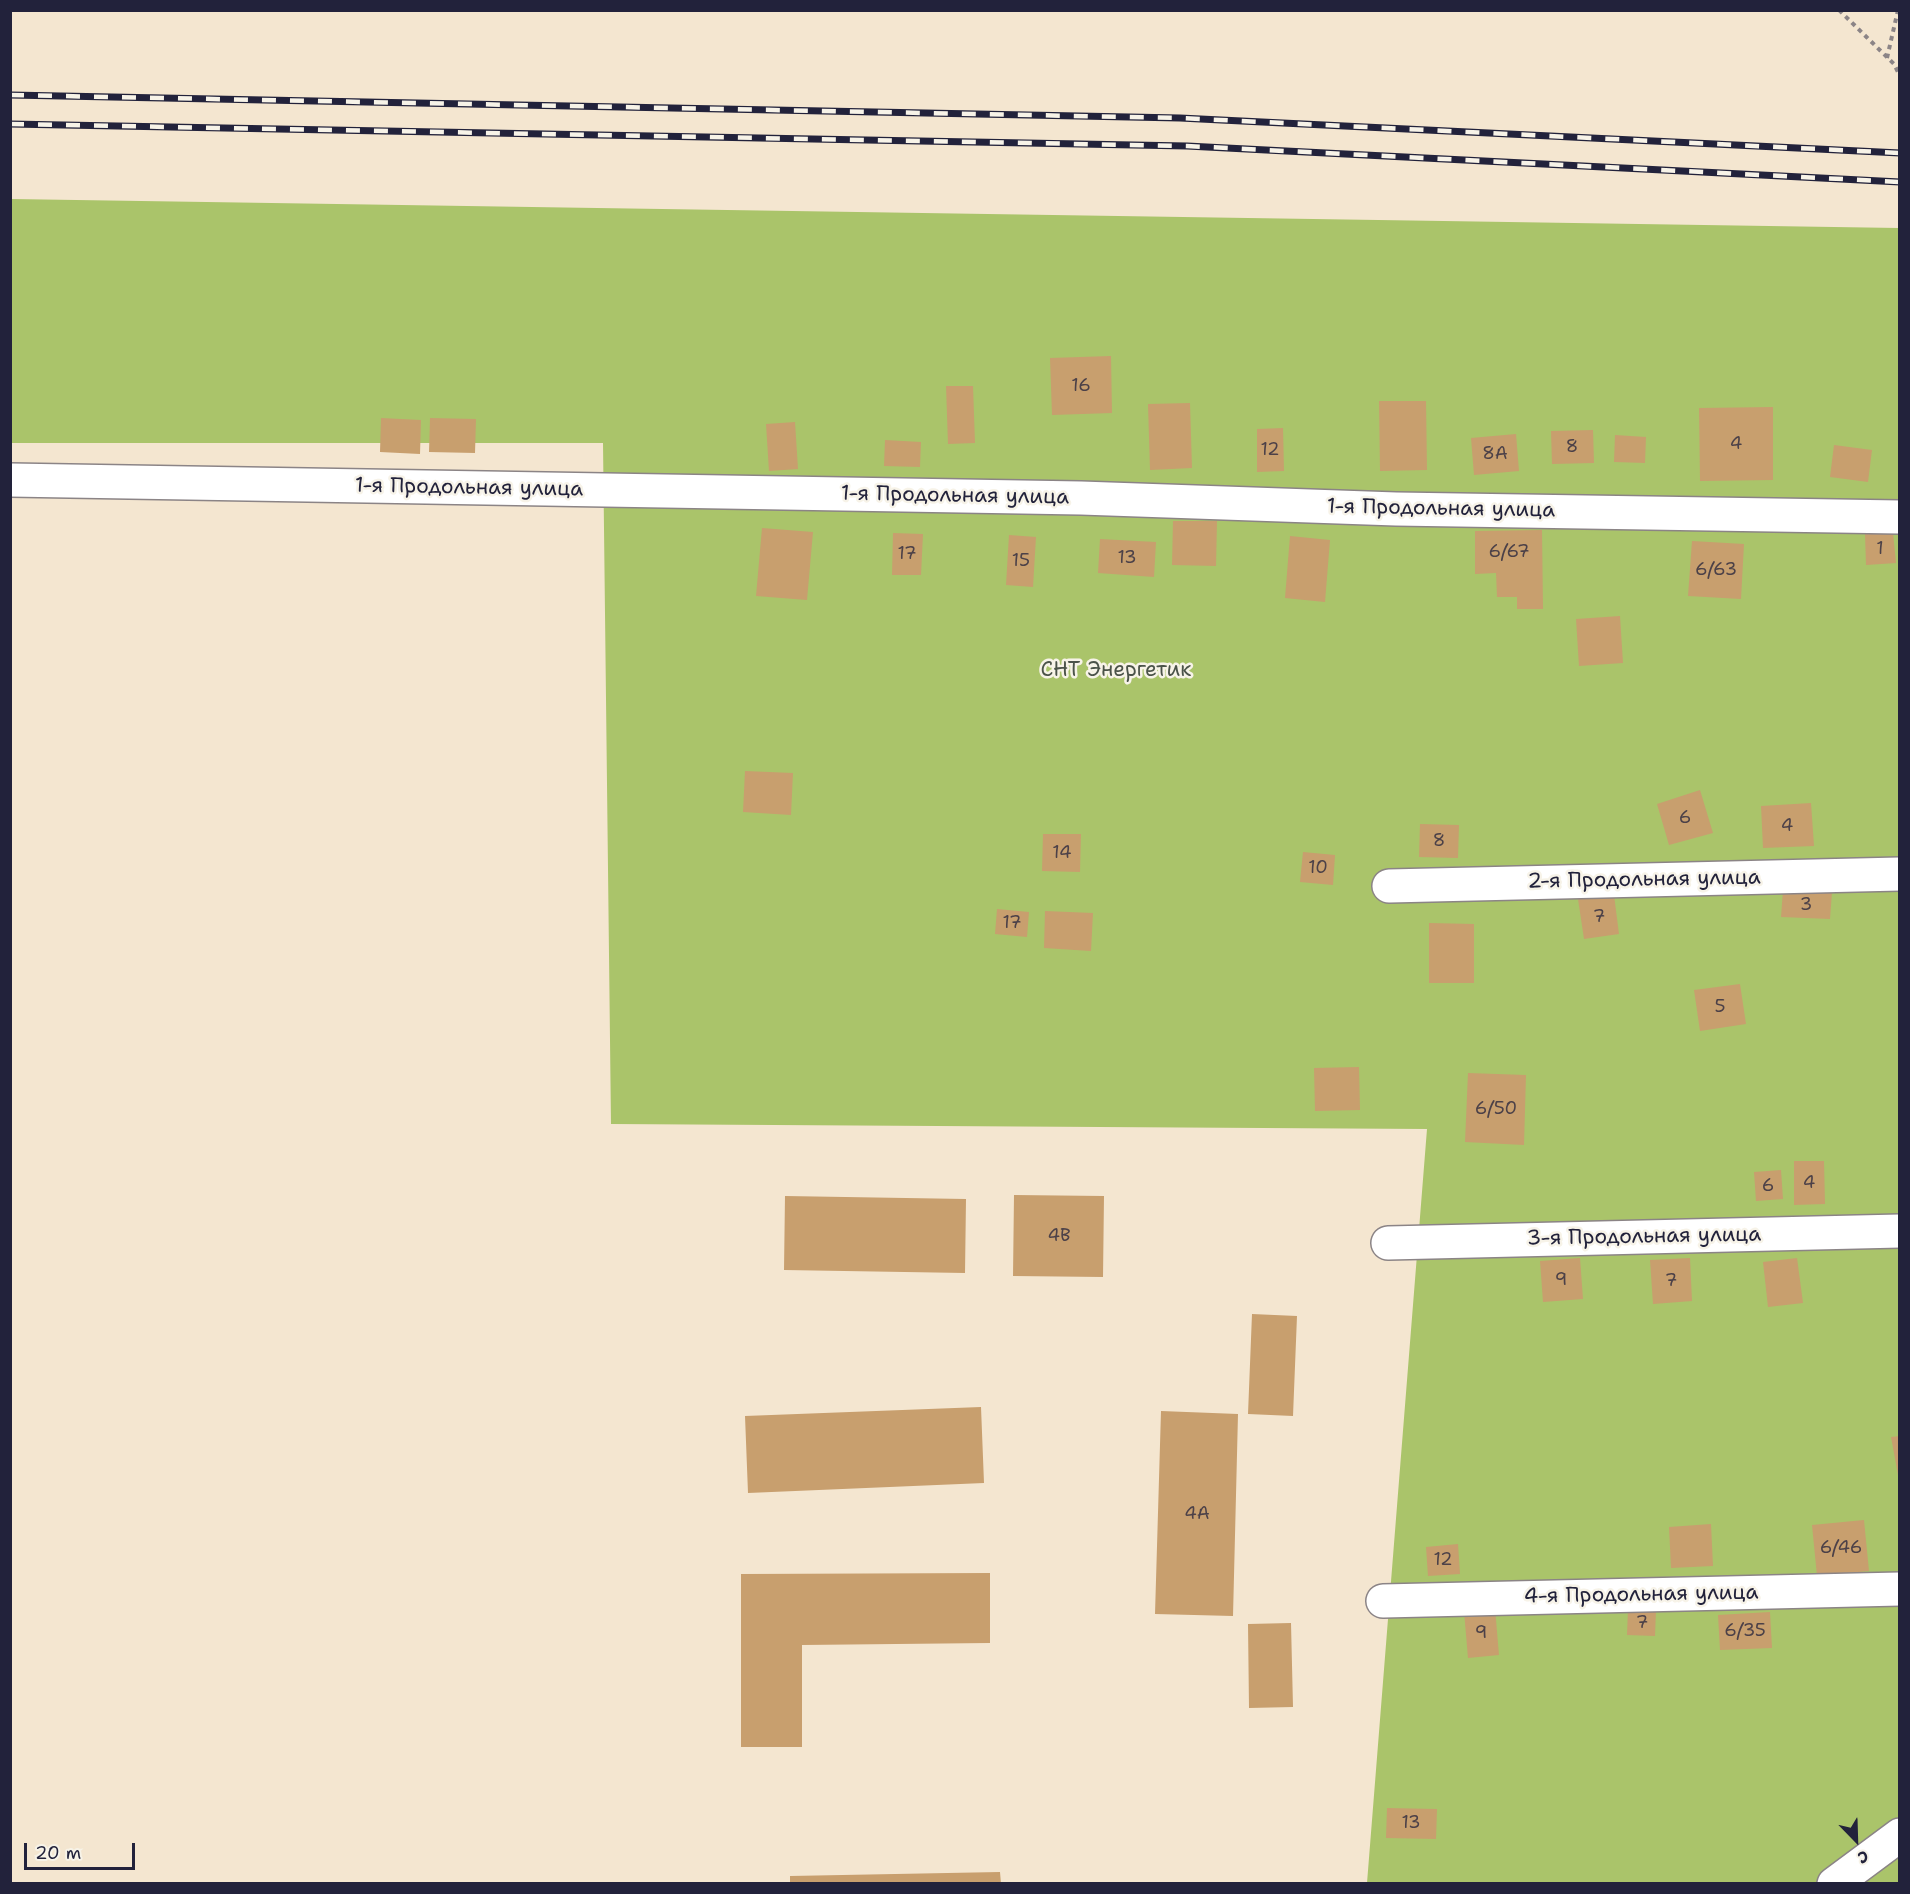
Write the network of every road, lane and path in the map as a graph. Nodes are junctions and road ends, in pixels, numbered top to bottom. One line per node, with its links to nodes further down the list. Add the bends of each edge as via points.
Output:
1 (1839, 10): 3 (path)
2 (1898, 10): 3 (path)
3 (1887, 58): 4 (path)
4 (1899, 76)
5 (10, 480): 6 (street, 1-я Продольная улица, via 1081,498 1396,509)
6 (1899, 518)
7 (1899, 874): 8 (street, 2-я Продольная улица)
8 (1389, 886)
9 (1899, 1231): 10 (street, 3-я Продольная улица)
10 (1388, 1243)
11 (1899, 1588): 12 (street, 4-я Продольная улица)
12 (1383, 1601)
13 (1899, 1835): 14 (street)
14 (1834, 1884)

